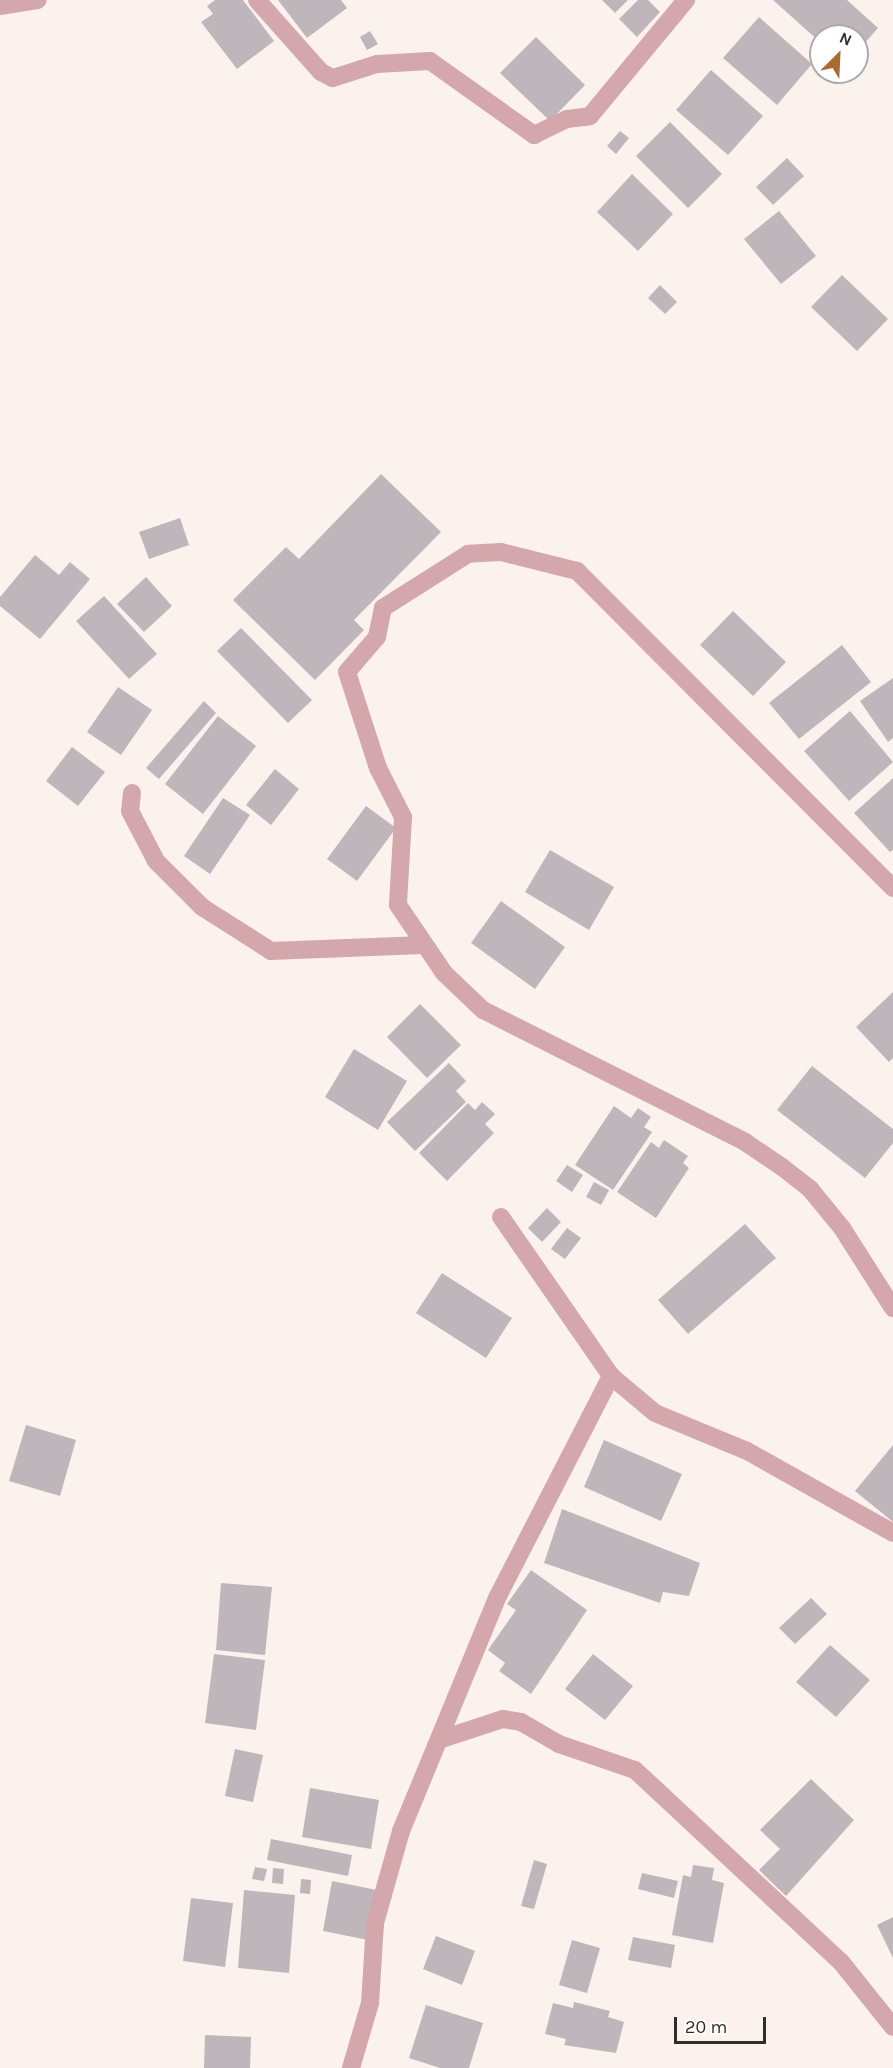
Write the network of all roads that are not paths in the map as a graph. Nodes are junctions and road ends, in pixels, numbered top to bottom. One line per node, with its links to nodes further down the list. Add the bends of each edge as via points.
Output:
1 (38, 0): 4 (street)
2 (257, 0): 3 (street, via 333,78 377,64 430,61 534,135 567,119 590,116)
3 (686, 0)
4 (0, 6)
5 (132, 794): 7 (street, via 130,811 156,861 202,907 271,951)
6 (893, 888): 7 (street, via 577,571 501,552 468,554 383,608 377,637 347,672 378,768 403,817 398,905)
7 (423, 945): 9 (street, via 483,1010 745,1142 782,1167 810,1189 842,1228)
8 (501, 1217): 10 (street)
9 (893, 1308)
10 (611, 1376): 11 (street, via 655,1413 747,1451); 12 (street, via 497,1598)
11 (893, 1533)
12 (440, 1740): 13 (street, via 503,1719 521,1722 559,1744 635,1770 841,1962); 14 (street, via 401,1830 375,1923 370,2003)
13 (893, 2027)
14 (351, 2068)

